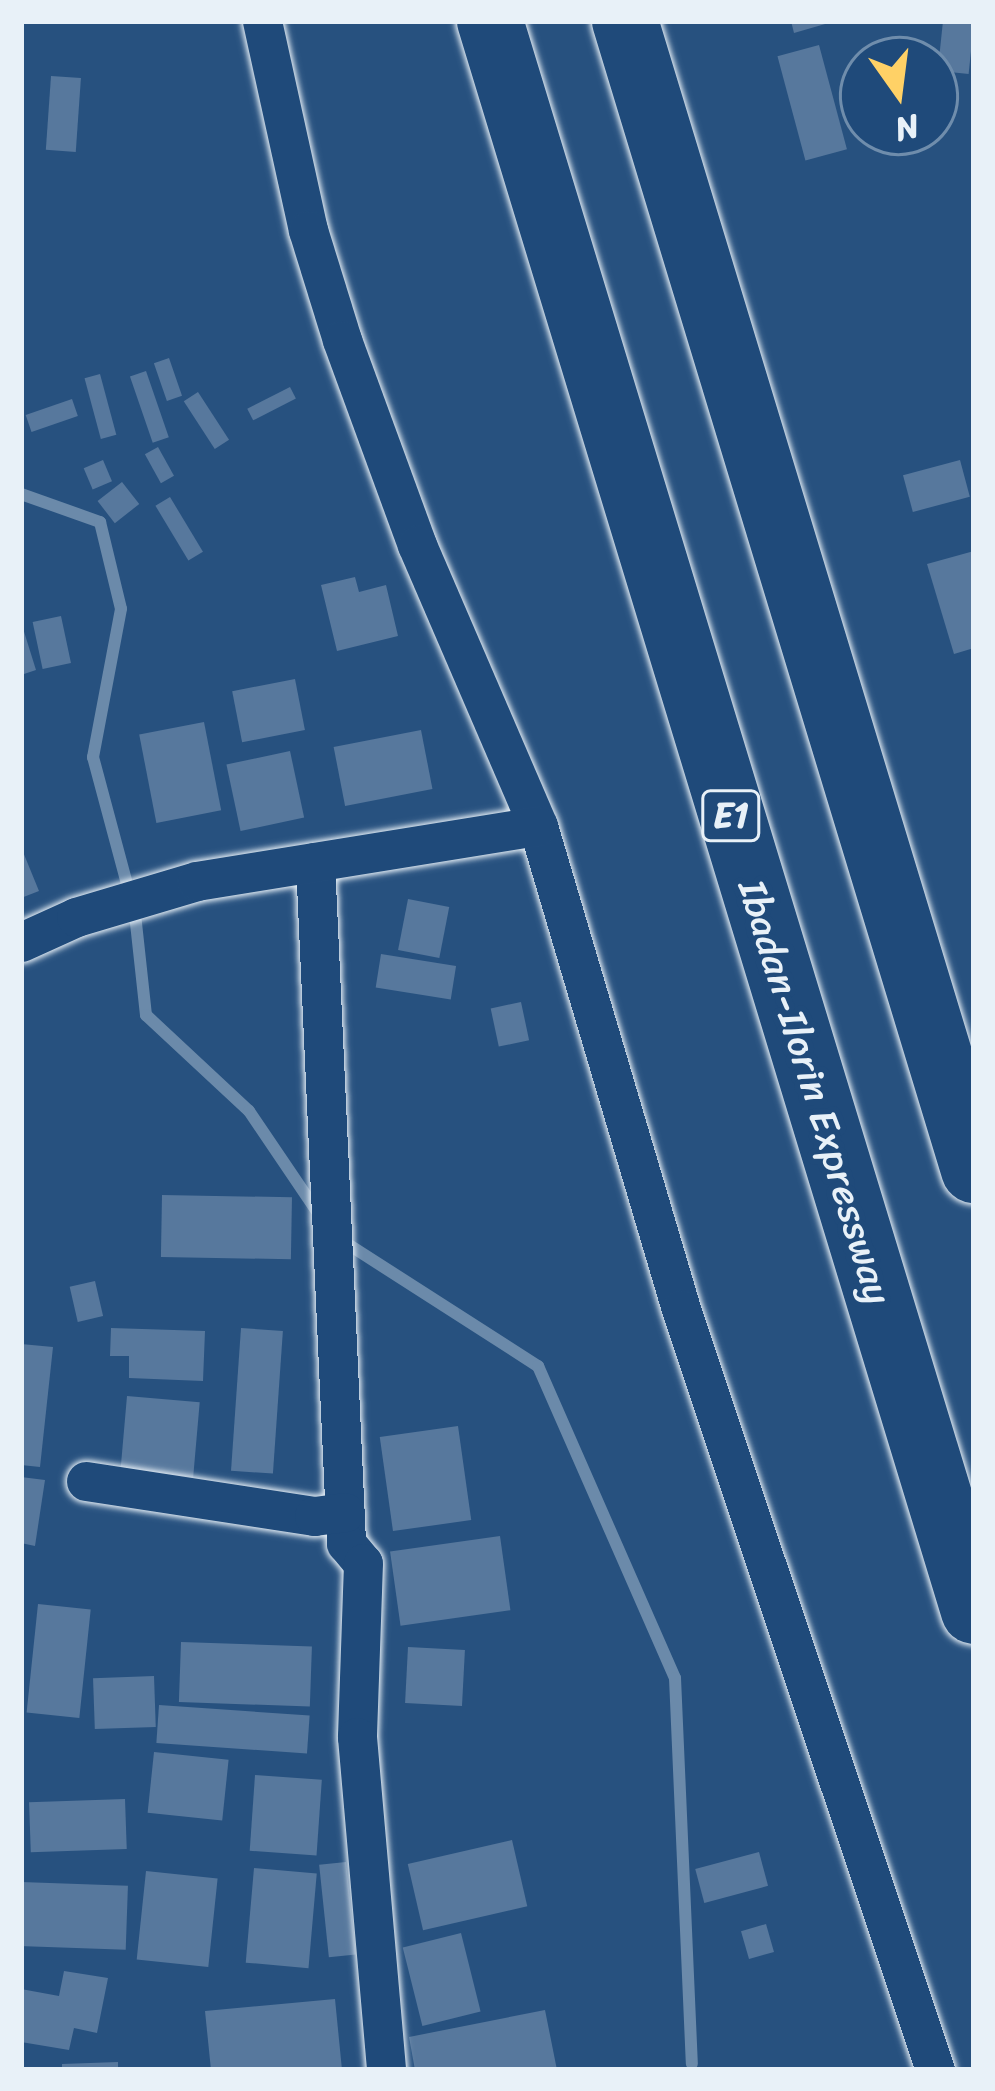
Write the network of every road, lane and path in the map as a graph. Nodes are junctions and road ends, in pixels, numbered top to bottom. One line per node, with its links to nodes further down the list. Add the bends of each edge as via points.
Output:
1 (262, 21): 4 (street, via 341,340 416,545)
2 (490, 21): 10 (highway, Ibadan-Ilorin Expressway / E1)
3 (625, 21): 7 (highway)
4 (538, 826): 5 (street); 12 (street, via 681,1309)
5 (316, 862): 6 (street, via 197,881); 9 (street)
6 (21, 942)
7 (974, 1170)
8 (86, 1481): 9 (street, via 314,1516)
9 (345, 1512): 11 (street, via 346,1544 363,1562 357,1737)
10 (974, 1611)
11 (386, 2070)
12 (935, 2070)

